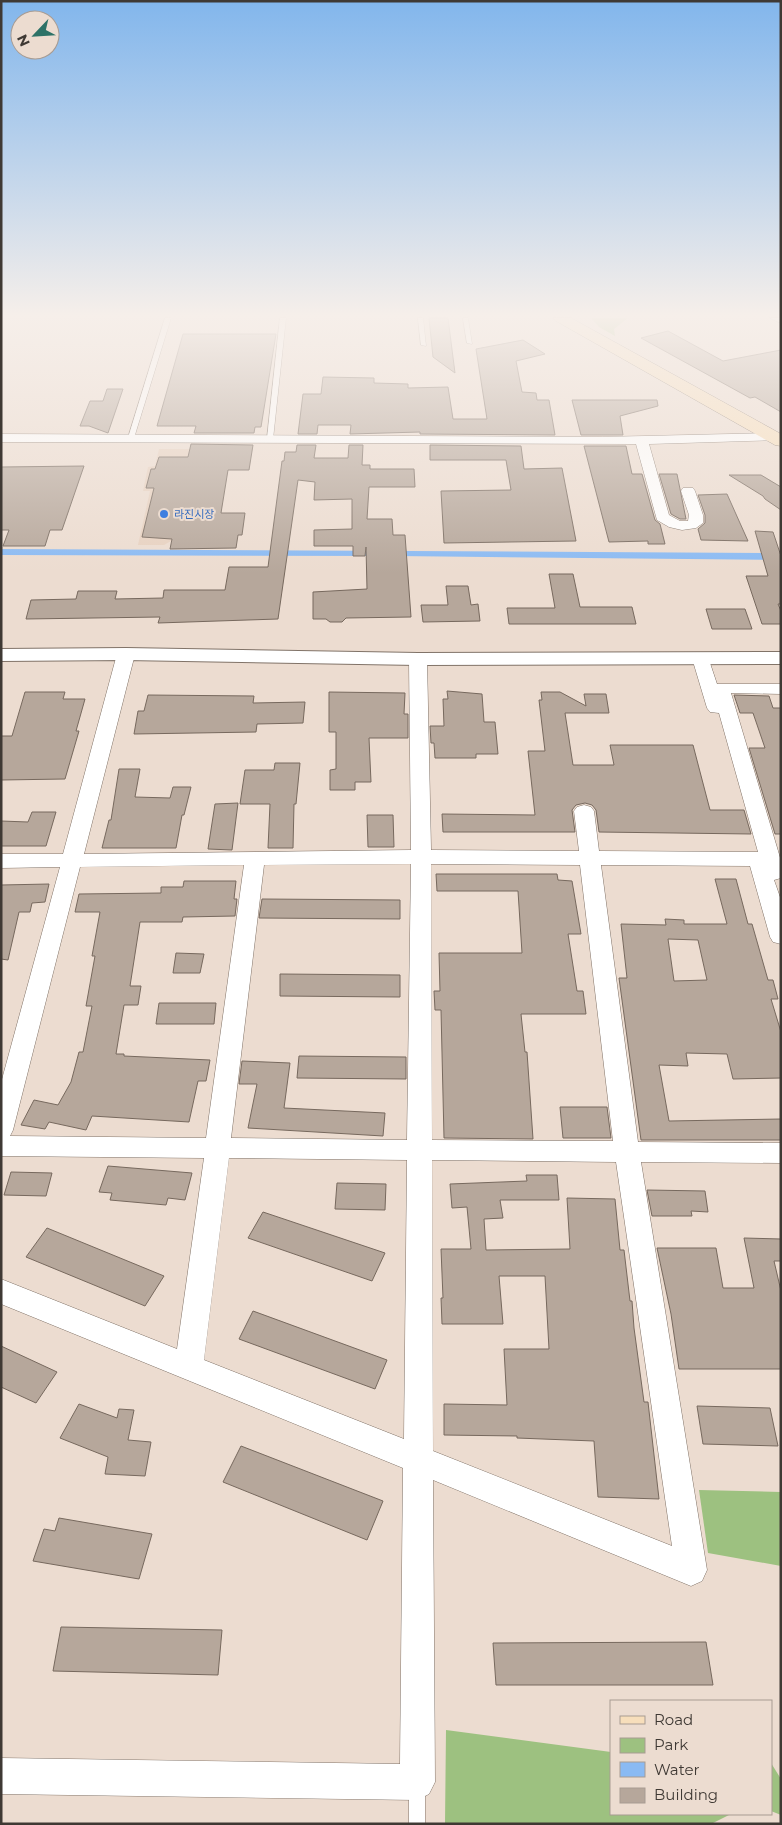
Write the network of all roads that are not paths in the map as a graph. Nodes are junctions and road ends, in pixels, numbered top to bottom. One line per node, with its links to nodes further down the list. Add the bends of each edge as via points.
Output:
1 (142, 403): 5 (lane)
2 (274, 403): 6 (lane)
3 (715, 403): 7 (main road)
4 (1, 438): 5 (street)
5 (131, 438): 6 (street)
6 (270, 439): 8 (street)
7 (778, 439): 8 (street)
8 (642, 440): 9 (street, via 662,517 680,526 695,523 696,515)
9 (688, 491)
10 (126, 654): 11 (street); 14 (street); 20 (street)
11 (1, 655)
12 (701, 658): 13 (street); 14 (street); 16 (street)
13 (781, 658)
14 (418, 659): 18 (street)
15 (781, 689): 23 (street, via 721,688)
16 (741, 791)
17 (584, 811): 19 (street)
18 (420, 857): 19 (street); 21 (street); 28 (street)
19 (590, 857): 24 (street, via 758,859); 29 (street)
20 (72, 860): 21 (street); 22 (street); 25 (street)
21 (255, 860): 27 (street)
22 (1, 861)
23 (781, 893)
24 (781, 937)
25 (1, 1130)
26 (1, 1146): 27 (street)
27 (218, 1149): 28 (street); 32 (street)
28 (419, 1151): 29 (street); 33 (street)
29 (628, 1153): 30 (street); 33 (street, via 691,1570)
30 (781, 1153)
31 (1, 1291): 32 (street)
32 (189, 1366): 33 (street)
33 (418, 1459): 35 (street)
34 (1, 1776): 35 (street)
35 (417, 1782): 36 (lane)
36 (417, 1824)

